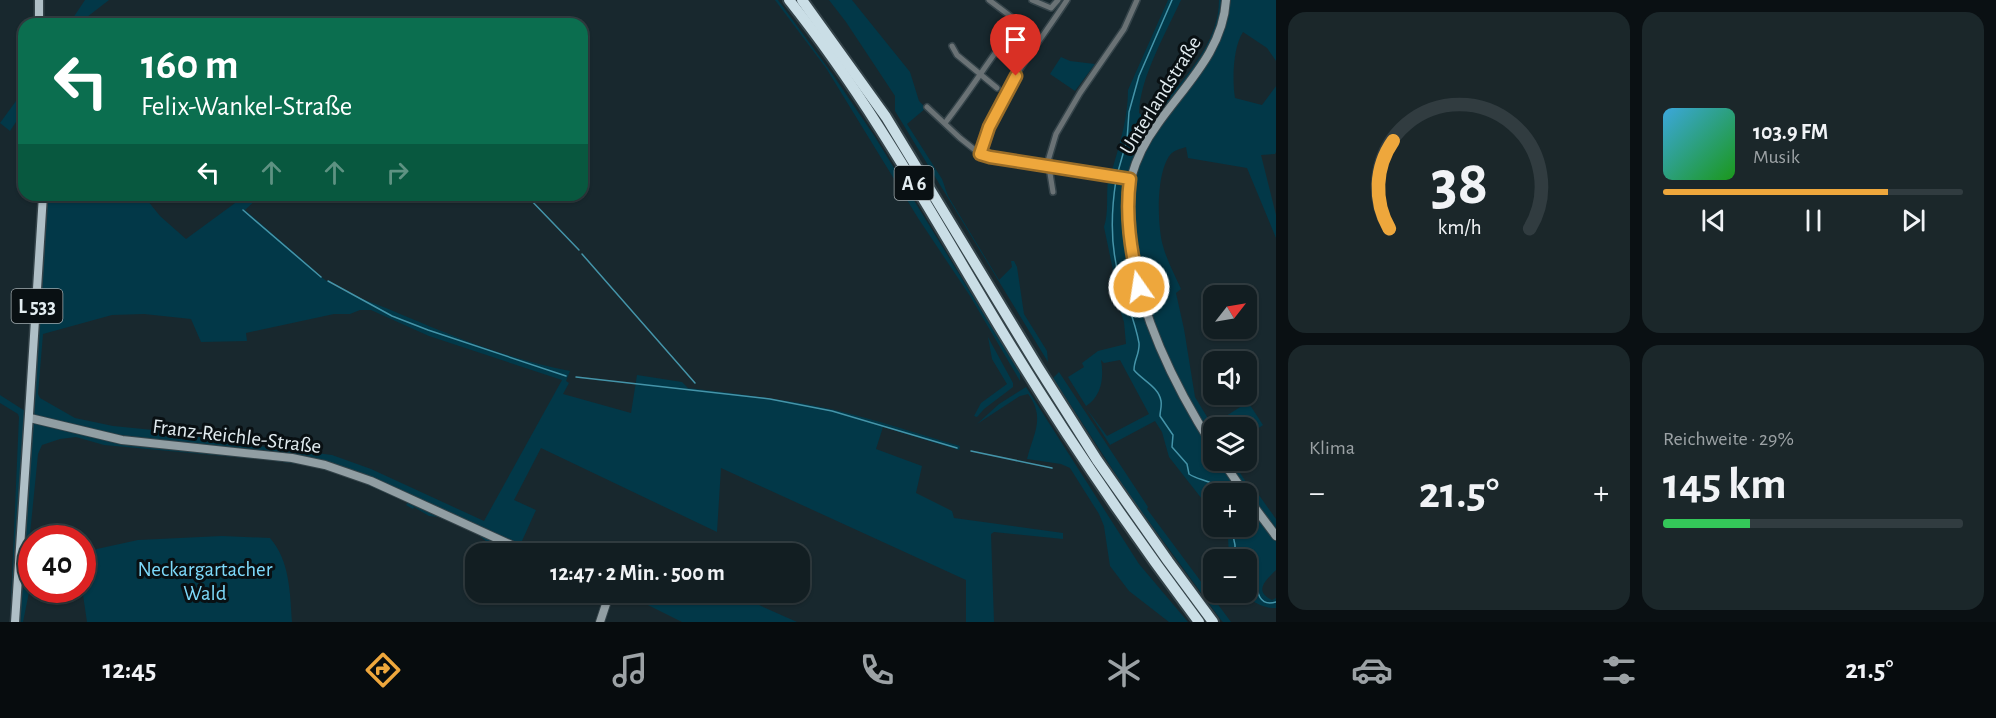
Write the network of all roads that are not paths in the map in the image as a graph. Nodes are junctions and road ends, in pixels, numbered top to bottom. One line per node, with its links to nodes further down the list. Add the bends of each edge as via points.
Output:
1 (39, 0): 10 (main road)
2 (789, 0): 23 (highway, A 6, via 888,141)
3 (802, 0): 23 (highway, A 6, via 892,126)
4 (989, 0): 11 (street)
5 (1032, 0): 6 (street, via 1051,8)
6 (1058, 0)
7 (1067, 0): 18 (street, via 1009,88)
8 (1137, 0): 19 (street, via 1124,29 1056,134)
9 (1226, 0): 20 (street, Unterlandstraße, via 1223,22 1201,68 1145,143)
10 (39, 18)
11 (1018, 22): 12 (street); 14 (street)
12 (1034, 34)
13 (952, 46): 14 (street)
14 (981, 75): 15 (street); 17 (street)
15 (997, 88)
16 (927, 107): 17 (street)
17 (945, 123): 18 (street)
18 (980, 154): 19 (street)
19 (1049, 166): 20 (street); 21 (street)
20 (1127, 179): 26 (street, Unterlandstraße, via 1129,236 1139,287 1179,387)
21 (1053, 192)
22 (43, 201): 25 (main road, L 533)
23 (1033, 370): 24 (highway, A 6)
24 (1042, 385): 33 (highway, A 6, via 1111,500); 34 (highway, A 6)
25 (30, 418): 29 (street, Franz-Reichle-Straße, via 122,440 326,465 371,481); 31 (main road, L 533)
26 (1203, 428)
27 (1257, 510): 28 (street)
28 (1276, 536)
29 (507, 543)
30 (606, 603): 32 (street)
31 (15, 622)
32 (600, 622)
33 (1199, 622)
34 (1213, 622)

